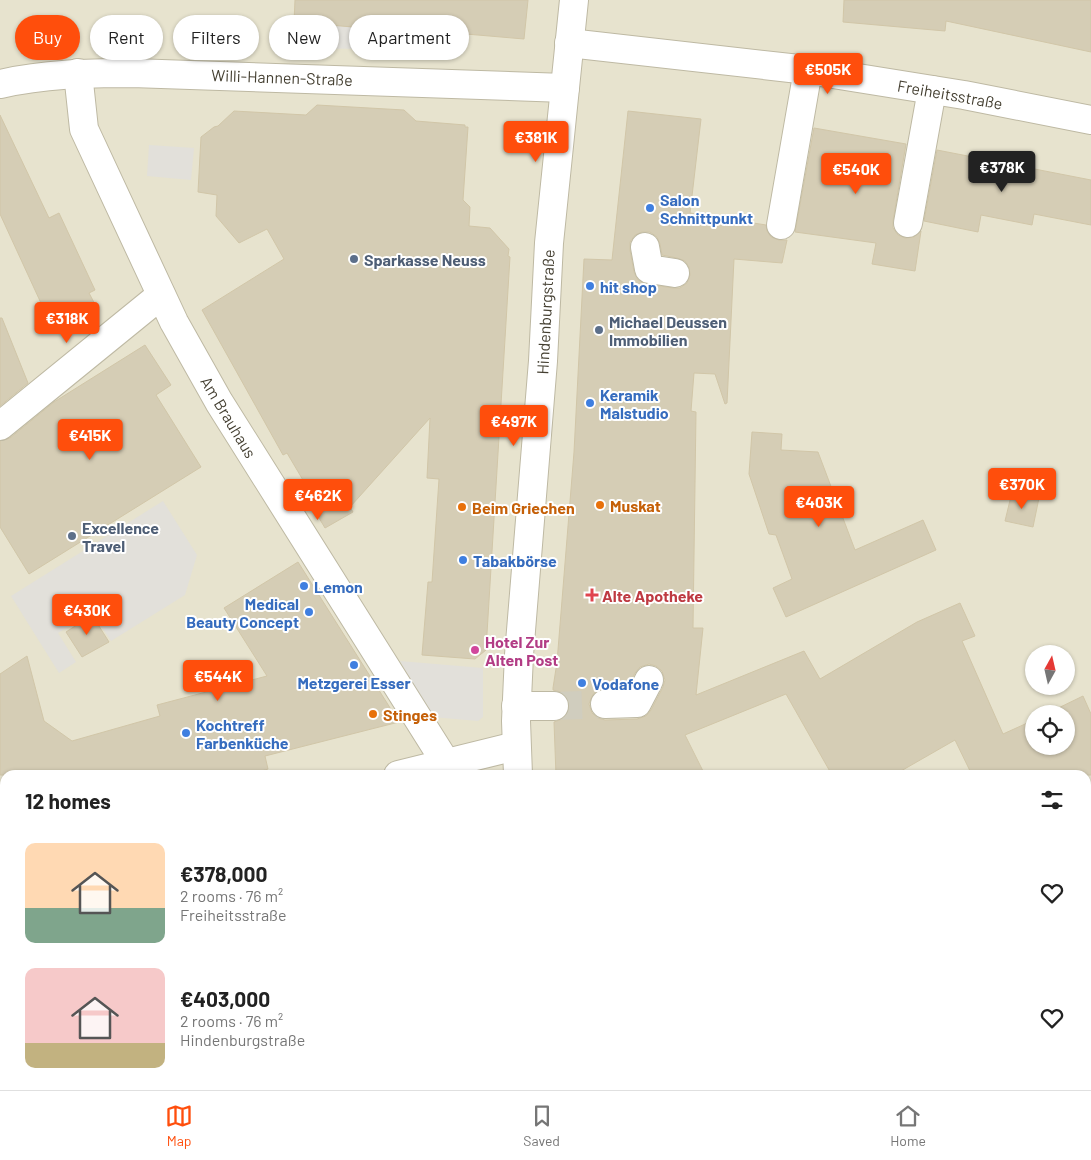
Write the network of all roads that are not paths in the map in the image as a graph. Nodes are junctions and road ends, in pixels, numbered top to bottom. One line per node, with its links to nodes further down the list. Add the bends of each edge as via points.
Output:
1 (574, 0): 2 (street, Hindenburgstraße)
2 (569, 43): 3 (street, Freiheitsstraße); 6 (street, Hindenburgstraße)
3 (808, 70): 7 (street, Freiheitsstraße); 9 (street)
4 (78, 73): 5 (street, Willi-Hannen-Straße); 6 (street, Willi-Hannen-Straße); 13 (street, Am Brauhaus, via 84,129)
5 (0, 84)
6 (565, 88): 17 (street, Hindenburgstraße, via 549,242)
7 (932, 90): 8 (street, Freiheitsstraße); 10 (street)
8 (1091, 120)
9 (781, 224)
10 (908, 224)
11 (645, 247): 12 (street, via 649,268)
12 (675, 273)
13 (160, 295): 14 (street); 20 (street, Am Brauhaus, via 224,409)
14 (0, 426)
15 (649, 680): 16 (street, via 637,703)
16 (605, 704)
17 (516, 706): 18 (street); 19 (street, Hindenburgstraße)
18 (554, 706)
19 (516, 746): 20 (street); 22 (street, Hindenburgstraße)
20 (446, 763): 21 (street)
21 (418, 770)
22 (518, 770)

